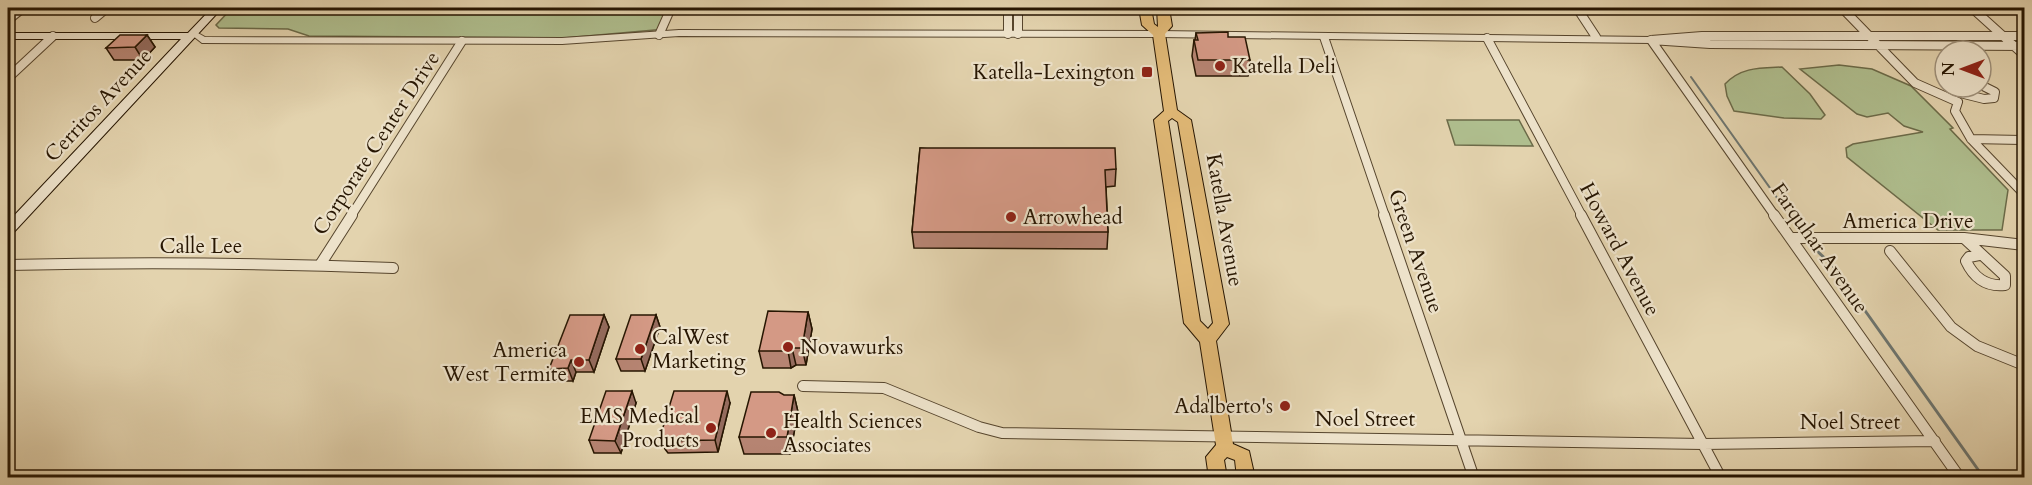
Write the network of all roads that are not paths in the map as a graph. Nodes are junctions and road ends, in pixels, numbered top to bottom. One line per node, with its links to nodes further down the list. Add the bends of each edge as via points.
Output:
1 (23, 8): 13 (street)
2 (106, 8): 12 (street)
3 (217, 8): 19 (main road, Cerritos Avenue)
4 (671, 8): 16 (street)
5 (1008, 8): 14 (street)
6 (1018, 8): 14 (street)
7 (1145, 8): 15 (main road, Katella Avenue, via 1148,25)
8 (1162, 8): 15 (main road, Katella Avenue, via 1166,26)
9 (1577, 8): 25 (street)
10 (1842, 8): 20 (street)
11 (1972, 8): 21 (street)
12 (95, 18)
13 (8, 21)
14 (1013, 34): 15 (street); 16 (street)
15 (1159, 34): 23 (street); 35 (main road, Katella Avenue)
16 (659, 35): 27 (street, via 561,41)
17 (8, 36): 18 (main road)
18 (52, 36): 19 (main road); 32 (street)
19 (194, 36): 27 (street, via 202,40); 39 (main road, Cerritos Avenue)
20 (1870, 36): 21 (street); 26 (street, via 1702,36); 28 (street)
21 (2004, 36): 22 (street); 29 (street)
22 (2025, 36)
23 (1324, 37): 24 (street); 51 (street, Green Avenue)
24 (1487, 38): 25 (street); 54 (street, Howard Avenue)
25 (1596, 38): 26 (street)
26 (1650, 40): 28 (street); 40 (street, Farquhar Avenue)
27 (462, 41): 45 (street, Corporate Center Drive)
28 (1878, 44): 29 (street); 34 (street, via 1915,83)
29 (2014, 46): 30 (street); 31 (street)
30 (2025, 46)
31 (2025, 55)
32 (10, 74)
33 (1960, 99): 34 (street)
34 (1958, 102): 36 (street, via 1955,111)
35 (1171, 112): 48 (main road, Katella Avenue, via 1161,120 1192,324); 48 (main road, Katella Avenue, via 1184,120 1221,324)
36 (1971, 139): 37 (street); 38 (street)
37 (2022, 140)
38 (2025, 194)
39 (8, 230)
40 (1791, 238): 41 (street, America Drive); 52 (street, Farquhar Avenue)
41 (1964, 238): 42 (street, America Drive); 44 (street)
42 (2025, 245)
43 (1890, 251): 49 (street, via 1951,327 1977,346)
44 (1979, 255)
45 (320, 265): 46 (street, Calle Lee); 47 (street, Calle Lee)
46 (8, 266)
47 (393, 268)
48 (1208, 340): 53 (main road, Katella Avenue)
49 (2025, 365)
50 (803, 386): 53 (street, Noel Street, via 884,388 1002,433 1165,434)
51 (1460, 439): 53 (street, Noel Street); 54 (street, Noel Street); 57 (street, Green Avenue)
52 (1935, 441): 54 (street, Noel Street); 59 (street, Farquhar Avenue)
53 (1224, 443): 55 (main road, Katella Avenue, via 1215,457); 56 (main road, via 1243,456)
54 (1703, 444): 58 (street, Howard Avenue)
55 (1218, 477)
56 (1246, 477)
57 (1474, 477)
58 (1721, 477)
59 (1960, 477)

